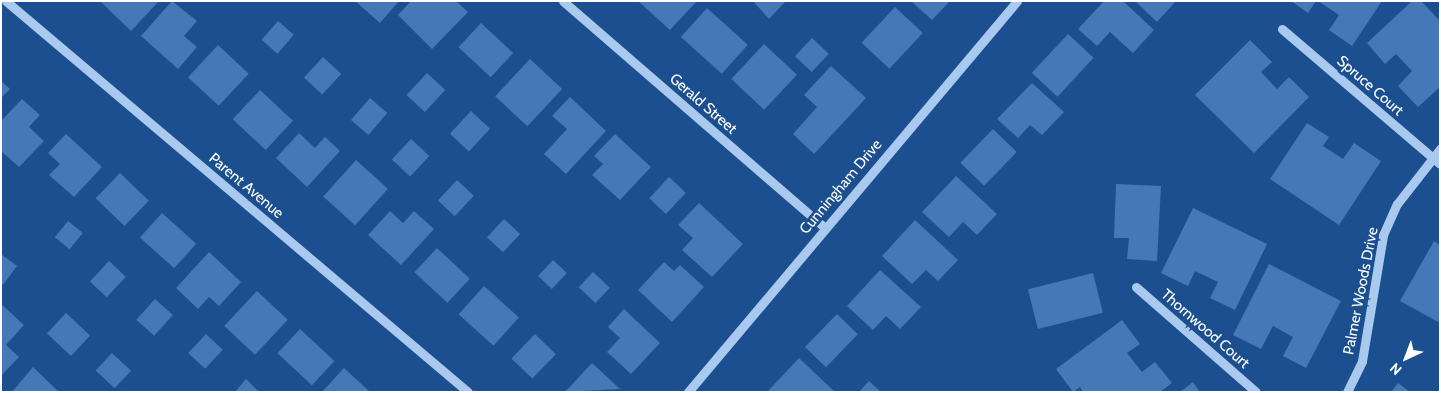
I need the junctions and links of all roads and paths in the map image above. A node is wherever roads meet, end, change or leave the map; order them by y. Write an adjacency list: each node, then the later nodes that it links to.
1 (6, 1): 10 (street, Parent Avenue)
2 (563, 1): 8 (street, Gerald Street)
3 (1018, 1): 8 (street, Cunningham Drive)
4 (1282, 29): 6 (street, Spruce Court)
5 (1440, 148): 6 (street, Palmer Woods Drive)
6 (1432, 157): 7 (street, Spruce Court); 13 (street, Palmer Woods Drive)
7 (1440, 164)
8 (825, 228): 11 (street, Cunningham Drive)
9 (1136, 287): 12 (street, Thornwood Court)
10 (468, 392)
11 (688, 392)
12 (1256, 392)
13 (1347, 392)

